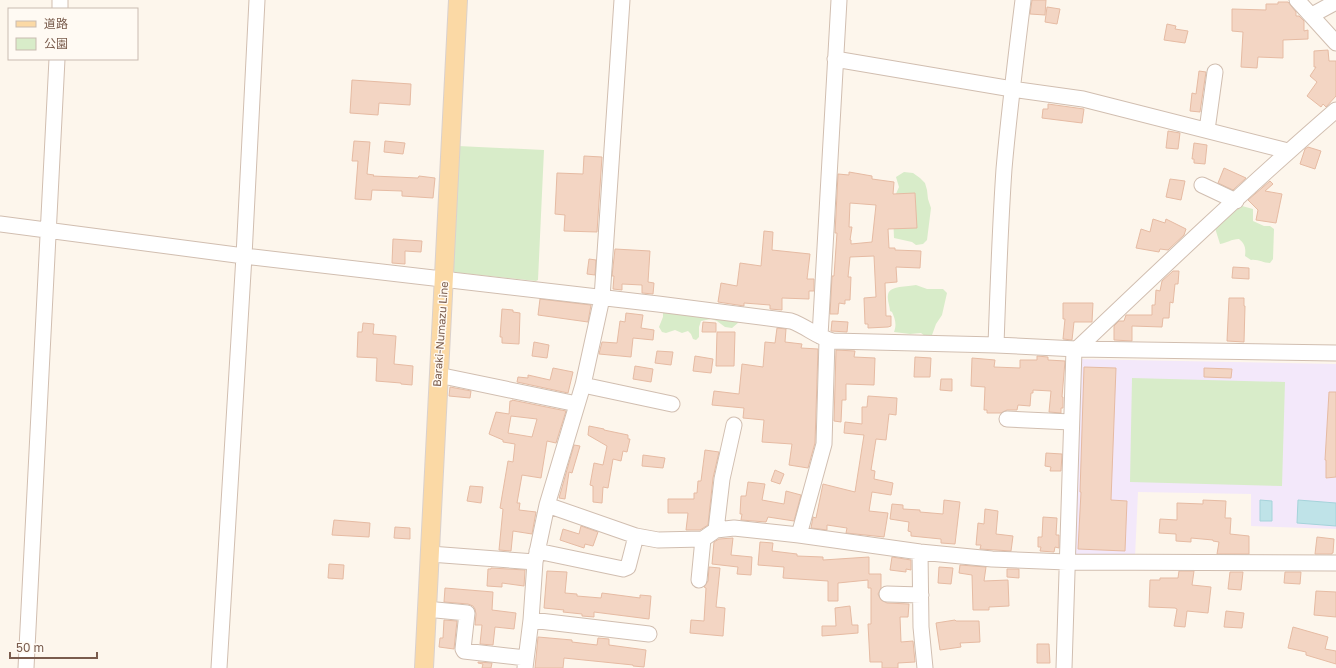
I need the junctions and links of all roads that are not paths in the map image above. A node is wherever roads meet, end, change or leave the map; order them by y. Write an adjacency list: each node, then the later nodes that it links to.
1 (257, 0): 21 (street)
2 (458, 0): 22 (main road, Baraki-Numazu Line)
3 (622, 0): 23 (street)
4 (839, 0): 10 (street)
5 (1023, 0): 13 (street)
6 (1297, 0): 8 (street)
7 (1336, 2): 8 (street)
8 (1312, 15): 9 (street)
9 (1336, 42)
10 (835, 59): 13 (street); 24 (street)
11 (57, 60): 20 (street)
12 (1215, 72): 15 (street)
13 (1012, 89): 15 (street); 25 (street)
14 (1336, 110): 16 (street)
15 (1207, 130): 16 (street)
16 (1287, 152): 18 (street)
17 (1202, 185): 18 (street)
18 (1236, 200): 26 (street)
19 (0, 224): 20 (street)
20 (48, 230): 21 (street); 52 (street)
21 (244, 256): 22 (street); 53 (street)
22 (444, 280): 23 (street); 28 (main road, Baraki-Numazu Line)
23 (602, 298): 24 (street); 29 (street)
24 (824, 338): 25 (street); 37 (street)
25 (996, 345): 26 (street)
26 (1075, 349): 27 (street); 33 (street)
27 (1336, 353)
28 (438, 375): 30 (street); 41 (main road, Baraki-Numazu Line)
29 (583, 385): 30 (street); 31 (street)
30 (577, 404): 35 (street)
31 (672, 404)
32 (1008, 419): 33 (street)
33 (1071, 422): 43 (street)
34 (734, 425): 36 (street)
35 (547, 505): 38 (street); 42 (street)
36 (716, 530): 37 (street); 39 (street)
37 (799, 535): 40 (street)
38 (636, 536): 39 (street); 42 (street)
39 (703, 539): 45 (street)
40 (920, 552): 43 (street); 47 (street)
41 (430, 554): 42 (street); 48 (main road, Baraki-Numazu Line)
42 (536, 557): 49 (street)
43 (1067, 562): 44 (street); 56 (street)
44 (1336, 563)
45 (699, 580)
46 (886, 594): 47 (street)
47 (921, 595): 55 (street)
48 (426, 609): 51 (street); 54 (main road, Baraki-Numazu Line)
49 (531, 620): 50 (street); 51 (street)
50 (649, 634)
51 (526, 663)
52 (26, 668)
53 (220, 668)
54 (424, 668)
55 (925, 668)
56 (1064, 668)

